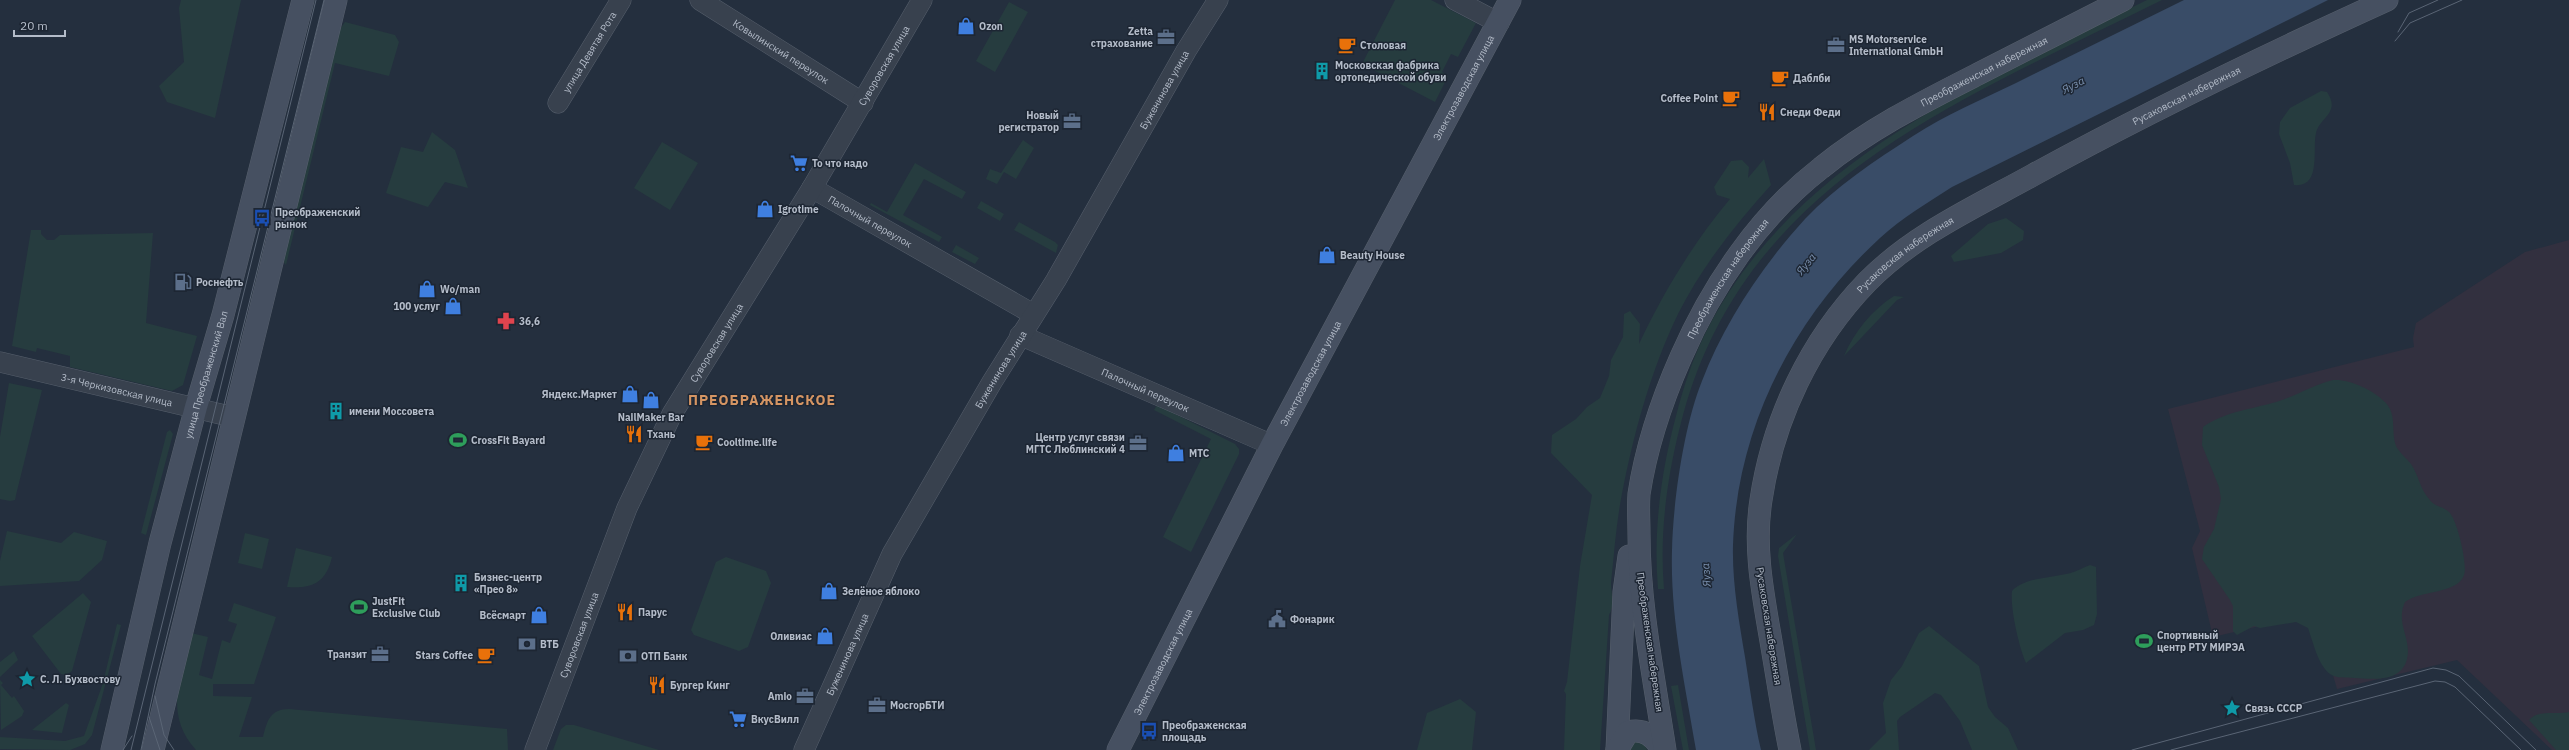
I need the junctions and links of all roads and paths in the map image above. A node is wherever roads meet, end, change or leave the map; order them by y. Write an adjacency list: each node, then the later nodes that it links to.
1 (303, 0): 18 (main road, улица Преображенский Вал)
2 (336, 0): 19 (main road)
3 (620, 0): 12 (street, улица Девятая Рота)
4 (700, 0): 13 (street, Ковылинский переулок)
5 (922, 0): 13 (street, Суворовская улица)
6 (1218, 0): 15 (street, Буженинова улица)
7 (1455, 0): 11 (street)
8 (1510, 0): 11 (main road, Электрозаводская улица)
9 (2123, 0): 21 (main road, Преображенская набережная)
10 (2386, 0): 29 (main road, Русаковская набережная)
11 (1499, 23): 20 (main road, Электрозаводская улица)
12 (558, 103)
13 (863, 103): 14 (street, Суворовская улица)
14 (812, 188): 15 (street, Палочный переулок); 24 (street, Суворовская улица)
15 (1033, 314): 16 (street, Буженинова улица)
16 (1020, 335): 20 (street, Палочный переулок); 25 (street, Буженинова улица)
17 (0, 362): 18 (street, 3-я Черкизовская улица)
18 (196, 407): 19 (street, 3-я Черкизовская улица); 22 (main road, улица Преображенский Вал)
19 (233, 417): 23 (main road)
20 (1272, 445): 26 (main road, Электрозаводская улица)
21 (1639, 496): 27 (main road); 28 (main road, Преображенская набережная)
22 (112, 750)
23 (153, 750)
24 (535, 750)
25 (804, 750)
26 (1118, 750)
27 (1617, 750): 28 (main road)
28 (1664, 750)
29 (1790, 750)

